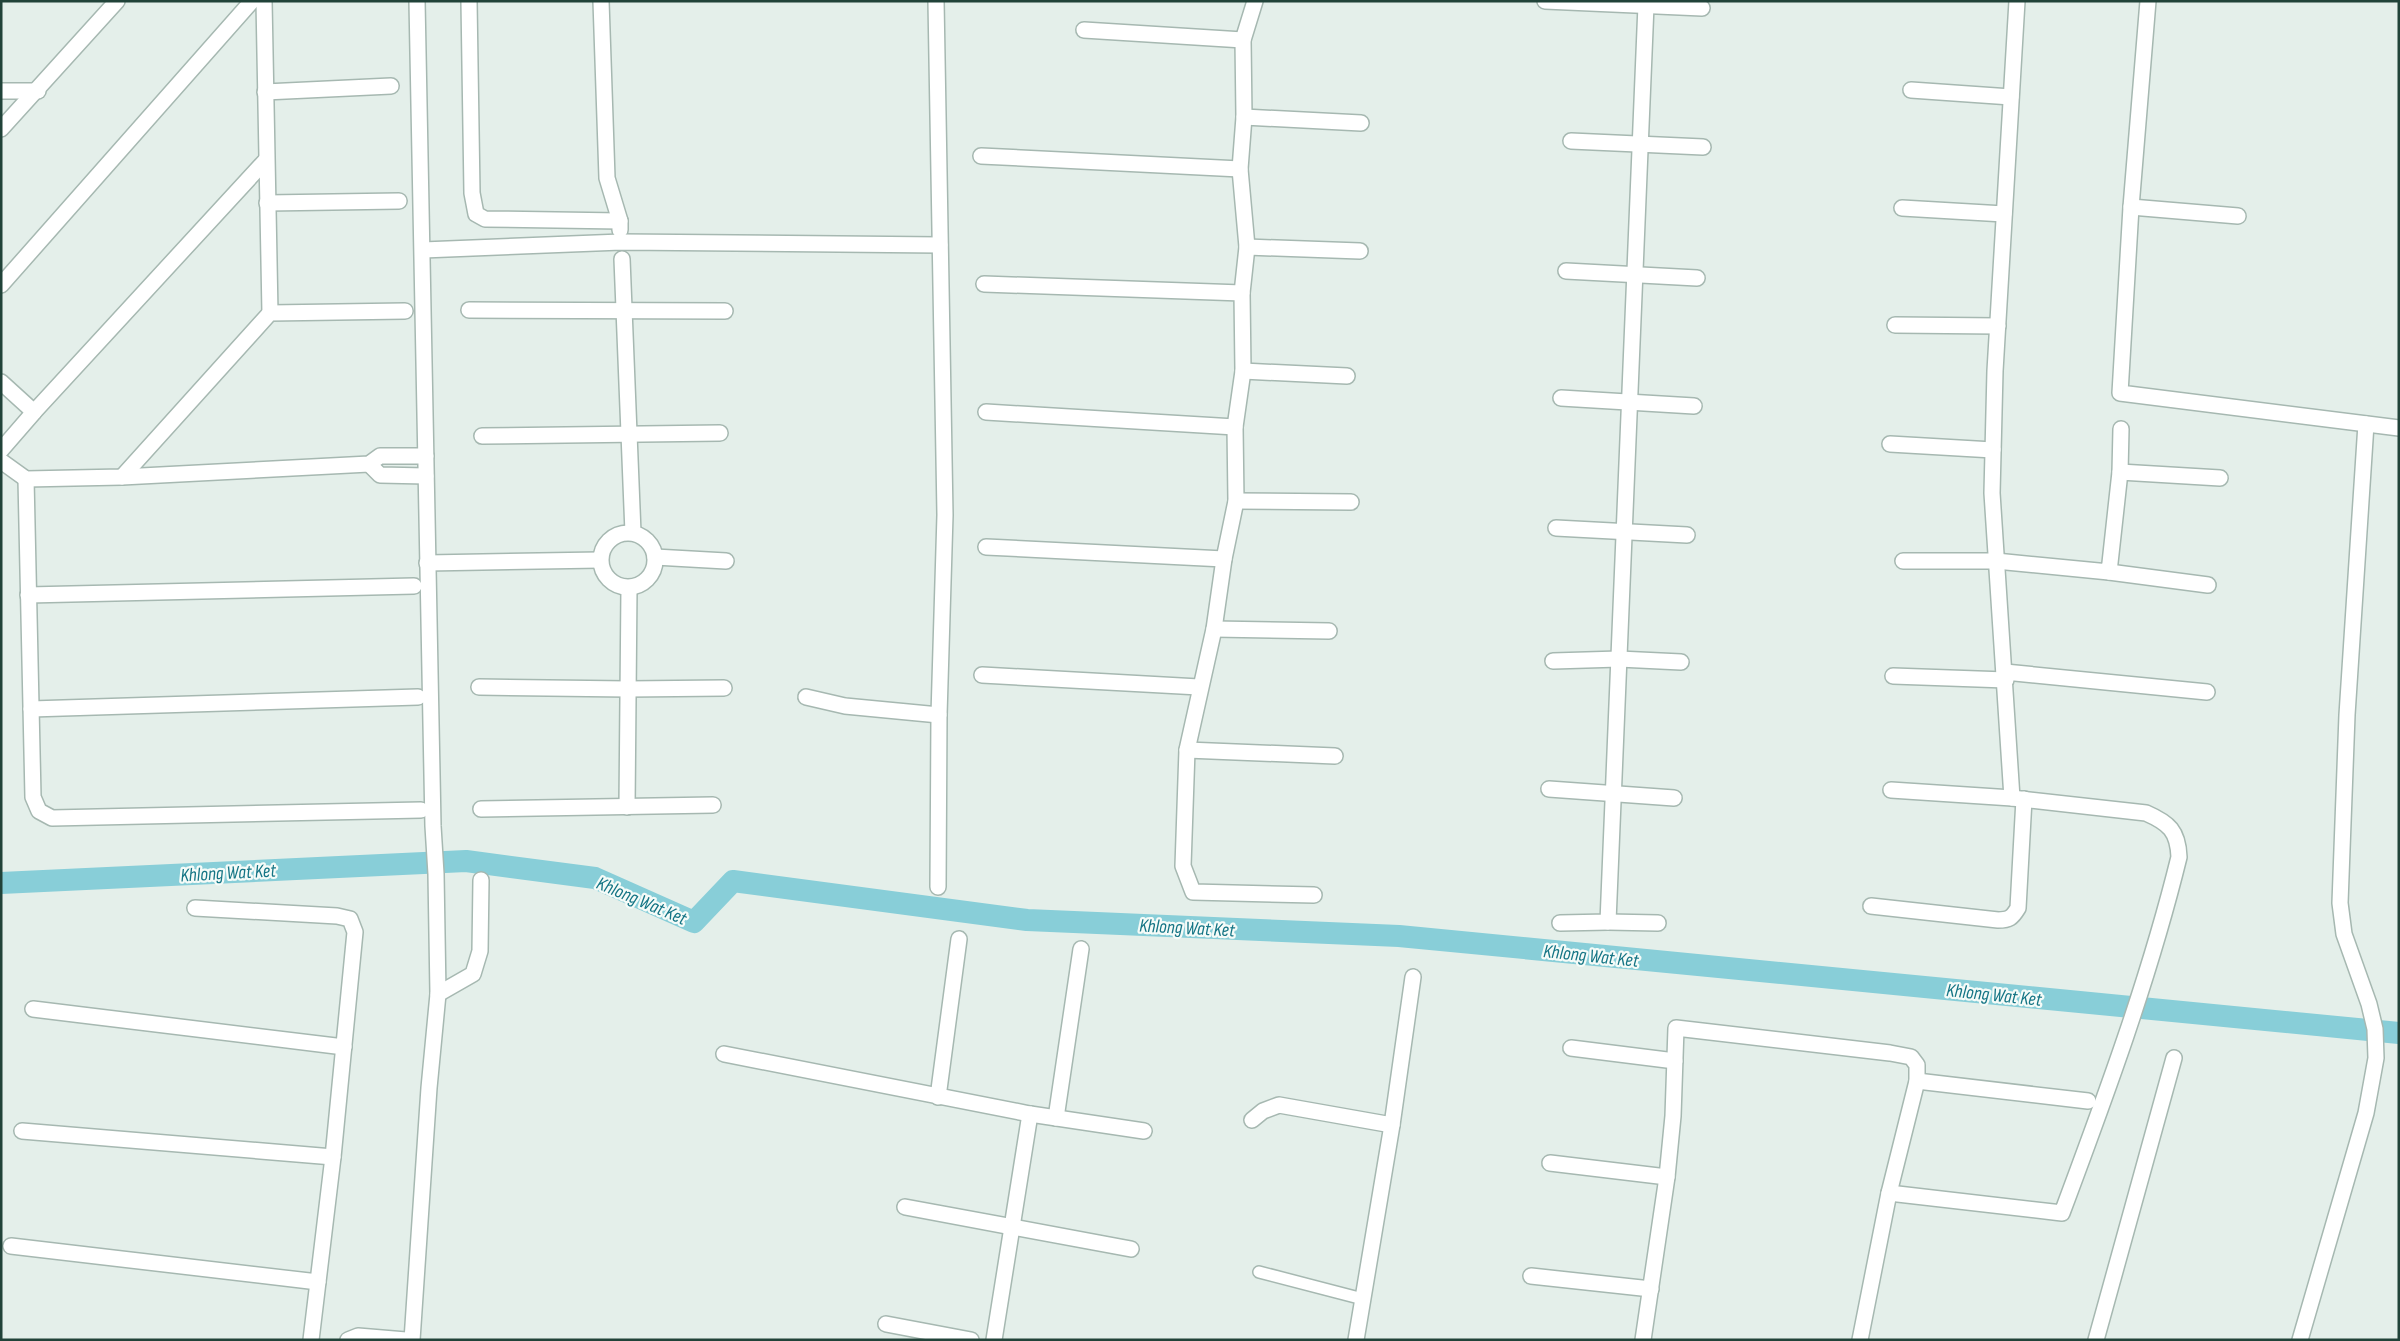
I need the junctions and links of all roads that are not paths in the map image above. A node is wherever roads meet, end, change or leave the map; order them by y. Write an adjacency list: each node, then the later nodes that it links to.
1 (117, 1): 19 (street)
2 (252, 1): 47 (street)
3 (264, 1): 20 (street)
4 (417, 1): 41 (street)
5 (469, 1): 37 (street)
6 (601, 1): 37 (street)
7 (936, 1): 39 (street)
8 (1255, 1): 15 (street)
9 (1545, 1): 12 (street)
10 (2017, 1): 21 (street)
11 (2148, 1): 34 (street)
12 (1646, 6): 13 (street); 26 (street)
13 (1702, 8)
14 (1084, 30): 15 (street)
15 (1243, 40): 22 (street)
16 (392, 86): 20 (street)
17 (1911, 90): 21 (street)
18 (1, 91): 19 (street)
19 (38, 91): 24 (street)
20 (265, 92): 29 (street)
21 (2011, 97): 35 (street)
22 (1244, 117): 23 (street); 30 (street)
23 (1361, 123)
24 (1, 130)
25 (1571, 141): 26 (street)
26 (1641, 145): 27 (street); 45 (street)
27 (1703, 147)
28 (981, 156): 30 (street)
29 (266, 160): 32 (street); 63 (street)
30 (1240, 169): 40 (street)
31 (399, 201): 32 (street)
32 (267, 203): 54 (street)
33 (1902, 208): 35 (street)
34 (2131, 208): 36 (street); 65 (street)
35 (2004, 214): 56 (street)
36 (2238, 216)
37 (620, 221): 38 (street)
38 (621, 242): 39 (street); 41 (street)
39 (940, 244): 118 (street)
40 (1247, 247): 42 (street); 49 (street)
41 (422, 250): 75 (street)
42 (1360, 251)
43 (622, 258): 51 (street)
44 (1566, 271): 45 (street)
45 (1636, 273): 46 (street); 61 (street)
46 (1697, 278)
47 (1, 284)
48 (984, 284): 49 (street)
49 (1242, 293): 57 (street)
50 (469, 310): 51 (street)
51 (624, 310): 53 (street); 71 (street)
52 (405, 311): 54 (street)
53 (725, 311)
54 (270, 314): 80 (street)
55 (1896, 325): 56 (street)
56 (1998, 326): 74 (street)
57 (1243, 371): 58 (street); 66 (street)
58 (1346, 376)
59 (1, 382): 63 (street)
60 (1561, 398): 61 (street)
61 (1631, 402): 62 (street); 86 (street)
62 (1694, 406)
63 (34, 412): 73 (street)
64 (986, 412): 66 (street)
65 (2366, 424): 67 (street); 181 (street)
66 (1234, 427): 83 (street)
67 (2399, 428)
68 (2121, 429): 78 (street)
69 (720, 433): 71 (street)
70 (482, 436): 71 (street)
71 (630, 436): 87 (street)
72 (1890, 444): 74 (street)
73 (1, 450)
74 (1993, 450): 95 (street)
75 (426, 456): 77 (street); 79 (street)
76 (1, 461): 82 (street)
77 (369, 464): 79 (street); 80 (street)
78 (2120, 472): 81 (street); 97 (street)
79 (426, 476): 96 (street)
80 (122, 477): 82 (street)
81 (2220, 478)
82 (26, 479): 101 (street)
83 (1236, 501): 84 (street); 92 (street)
84 (1351, 502)
85 (1556, 528): 86 (street)
86 (1624, 531): 88 (street); 104 (street)
87 (633, 533): 90 (street); 91 (street)
88 (1687, 535)
89 (986, 547): 92 (street)
90 (655, 557): 93 (street); 100 (street)
91 (600, 560): 96 (street); 100 (street)
92 (1224, 560): 102 (street)
93 (726, 561)
94 (1903, 561): 95 (street)
95 (1996, 561): 97 (street); 109 (street)
96 (427, 563): 141 (street)
97 (2109, 572): 98 (street)
98 (2208, 585)
99 (414, 586): 101 (street)
100 (630, 588): 113 (street)
101 (28, 595): 117 (street)
102 (1214, 629): 103 (street); 111 (street)
103 (1329, 631)
104 (1618, 659): 105 (street); 106 (street); 123 (street)
105 (1553, 662)
106 (1681, 662)
107 (982, 675): 111 (street)
108 (1893, 676): 109 (street)
109 (2005, 676): 114 (street); 125 (street)
110 (480, 686): 113 (street)
111 (1200, 687): 119 (street)
112 (724, 688): 113 (street)
113 (628, 689): 127 (street)
114 (2207, 692)
115 (418, 697): 117 (street)
116 (806, 697): 118 (street)
117 (31, 709): 129 (street)
118 (939, 716): 131 (street)
119 (1187, 750): 120 (street); 132 (street)
120 (1334, 756)
121 (1549, 789): 123 (street)
122 (1891, 790): 125 (street)
123 (1613, 793): 124 (street); 135 (street)
124 (1674, 798)
125 (2018, 799): 133 (street); 160 (street)
126 (713, 805): 127 (street)
127 (628, 807): 128 (street)
128 (481, 809)
129 (421, 810)
130 (481, 880): 141 (street)
131 (938, 887)
132 (1314, 896)
133 (1871, 906)
134 (195, 908): 143 (street)
135 (1608, 922): 136 (street); 137 (street)
136 (1560, 923)
137 (1658, 923)
138 (959, 939): 149 (street)
139 (1081, 949): 152 (street)
140 (1413, 977): 154 (street)
141 (438, 994): 174 (street)
142 (33, 1009): 143 (street)
143 (344, 1047): 157 (street)
144 (1571, 1048): 147 (street)
145 (724, 1054): 149 (street)
146 (2174, 1058): 180 (street)
147 (1675, 1061): 148 (street); 159 (street)
148 (1917, 1081): 150 (street); 160 (street)
149 (938, 1097): 151 (street)
150 (2088, 1101)
151 (1030, 1114): 152 (street); 162 (street)
152 (1056, 1118): 156 (street)
153 (1252, 1120): 154 (street)
154 (1392, 1125): 169 (street)
155 (22, 1130): 157 (street)
156 (1144, 1131)
157 (333, 1157): 167 (street)
158 (1550, 1163): 159 (street)
159 (1667, 1177): 168 (street)
160 (1889, 1193): 179 (street)
161 (905, 1207): 162 (street)
162 (1013, 1229): 164 (street); 176 (street)
163 (11, 1246): 167 (street)
164 (1131, 1249)
165 (1259, 1272): 169 (lane)
166 (1531, 1276): 168 (street)
167 (318, 1282): 171 (street)
168 (1651, 1289): 178 (street)
169 (1363, 1299): 177 (street)
170 (886, 1324): 175 (street)
171 (312, 1340)
172 (348, 1340): 173 (street)
173 (406, 1340)
174 (412, 1340)
175 (971, 1340)
176 (994, 1340)
177 (1356, 1340)
178 (1643, 1340)
179 (1860, 1340)
180 (2096, 1340)
181 (2300, 1340)

